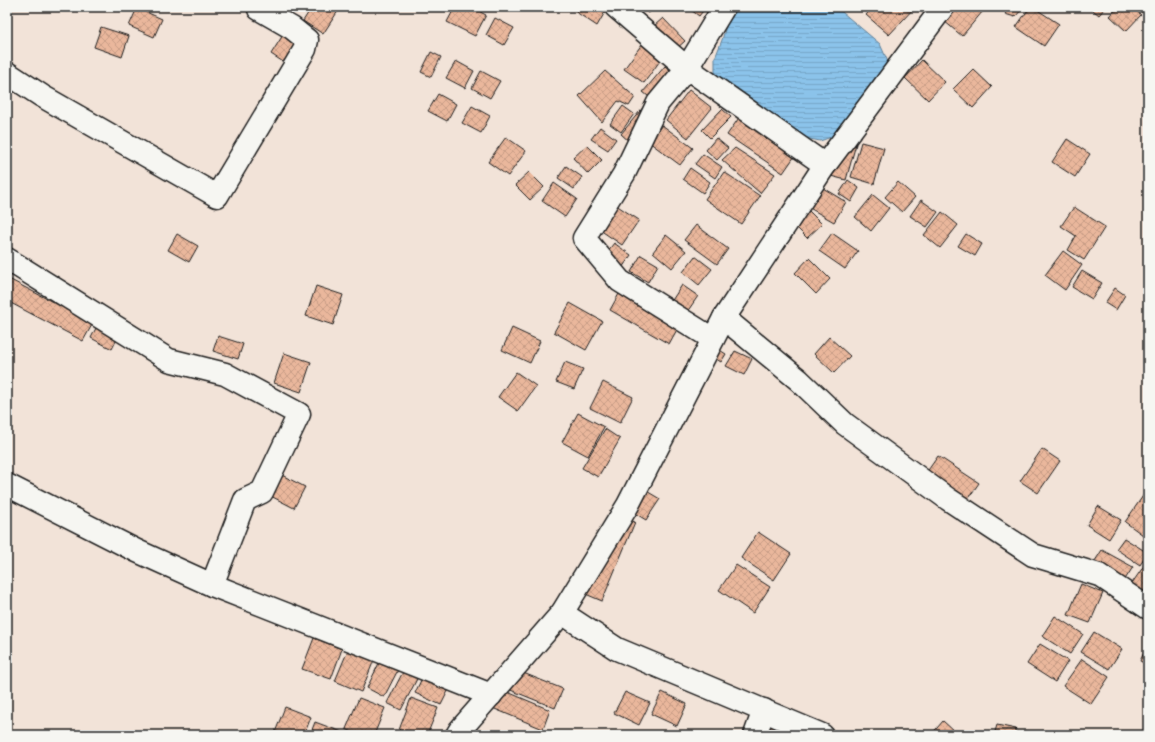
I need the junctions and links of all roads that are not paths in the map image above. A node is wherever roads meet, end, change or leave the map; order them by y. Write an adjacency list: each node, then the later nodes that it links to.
1 (259, 7): 6 (street)
2 (616, 7): 5 (street)
3 (724, 7): 5 (street)
4 (943, 7): 7 (street)
5 (687, 68): 7 (street); 10 (street)
6 (7, 73)
7 (825, 165): 9 (street)
8 (7, 259): 12 (street)
9 (724, 318): 10 (street); 13 (street)
10 (713, 340): 14 (street)
11 (7, 485): 12 (street)
12 (212, 585): 15 (street)
13 (1148, 608)
14 (562, 613): 15 (street); 16 (street)
15 (491, 695): 17 (street)
16 (764, 710): 18 (street); 19 (street)
17 (457, 735)
18 (755, 735)
19 (822, 735)

